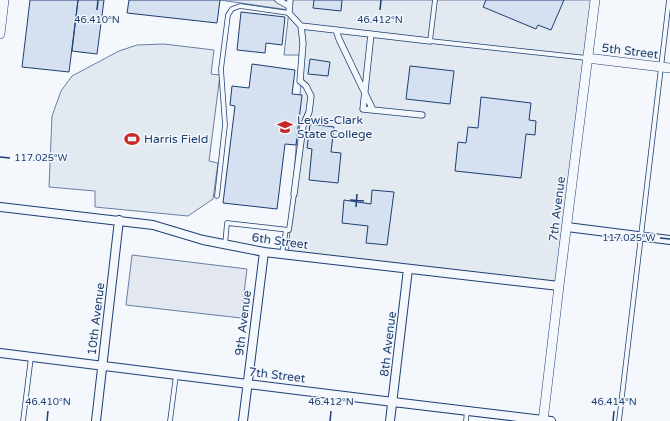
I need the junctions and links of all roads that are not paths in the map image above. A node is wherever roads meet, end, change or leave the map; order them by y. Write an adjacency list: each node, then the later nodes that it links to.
1 (4, 0): 9 (street)
2 (278, 0): 6 (street)
3 (435, 0): 11 (lane)
4 (595, 0): 12 (street, 7th Avenue)
5 (669, 0): 13 (lane)
6 (289, 6): 7 (street); 17 (lane)
7 (301, 26): 8 (street); 16 (street)
8 (336, 30): 10 (street); 14 (street)
9 (0, 34)
10 (371, 34): 11 (street); 14 (street)
11 (430, 41): 12 (lane)
12 (587, 58): 13 (street, 5th Street); 20 (street, 7th Avenue)
13 (666, 68): 22 (lane)
14 (365, 93): 15 (street)
15 (422, 115)
16 (294, 194): 21 (lane)
17 (217, 196)
18 (0, 207): 19 (street, 6th Street)
19 (119, 220): 24 (street, 6th Street); 31 (street, 10th Avenue)
20 (567, 227): 22 (street); 28 (street, 7th Avenue)
21 (286, 230): 24 (lane); 26 (lane)
22 (641, 236): 23 (street); 43 (lane)
23 (670, 240)
24 (225, 245): 25 (street, 6th Street)
25 (264, 252): 26 (street, 6th Street); 33 (street, 9th Avenue)
26 (282, 254): 27 (street, 6th Street)
27 (408, 269): 28 (street, 6th Street); 34 (street, 8th Avenue)
28 (559, 286): 42 (street, 7th Avenue)
29 (0, 353): 30 (street, 7th Street)
30 (31, 357): 31 (street, 7th Street); 36 (lane)
31 (103, 366): 32 (street, 7th Street); 37 (street, 10th Avenue)
32 (176, 375): 33 (street, 7th Street); 38 (lane)
33 (247, 383): 34 (street, 7th Street); 39 (street, 9th Avenue)
34 (393, 402): 35 (street, 7th Street); 40 (street, 8th Avenue)
35 (467, 411): 41 (lane); 42 (street, 7th Street)
36 (23, 421)
37 (96, 421)
38 (170, 421)
39 (243, 421)
40 (390, 421)
41 (466, 421)
42 (546, 421)
43 (618, 421)

